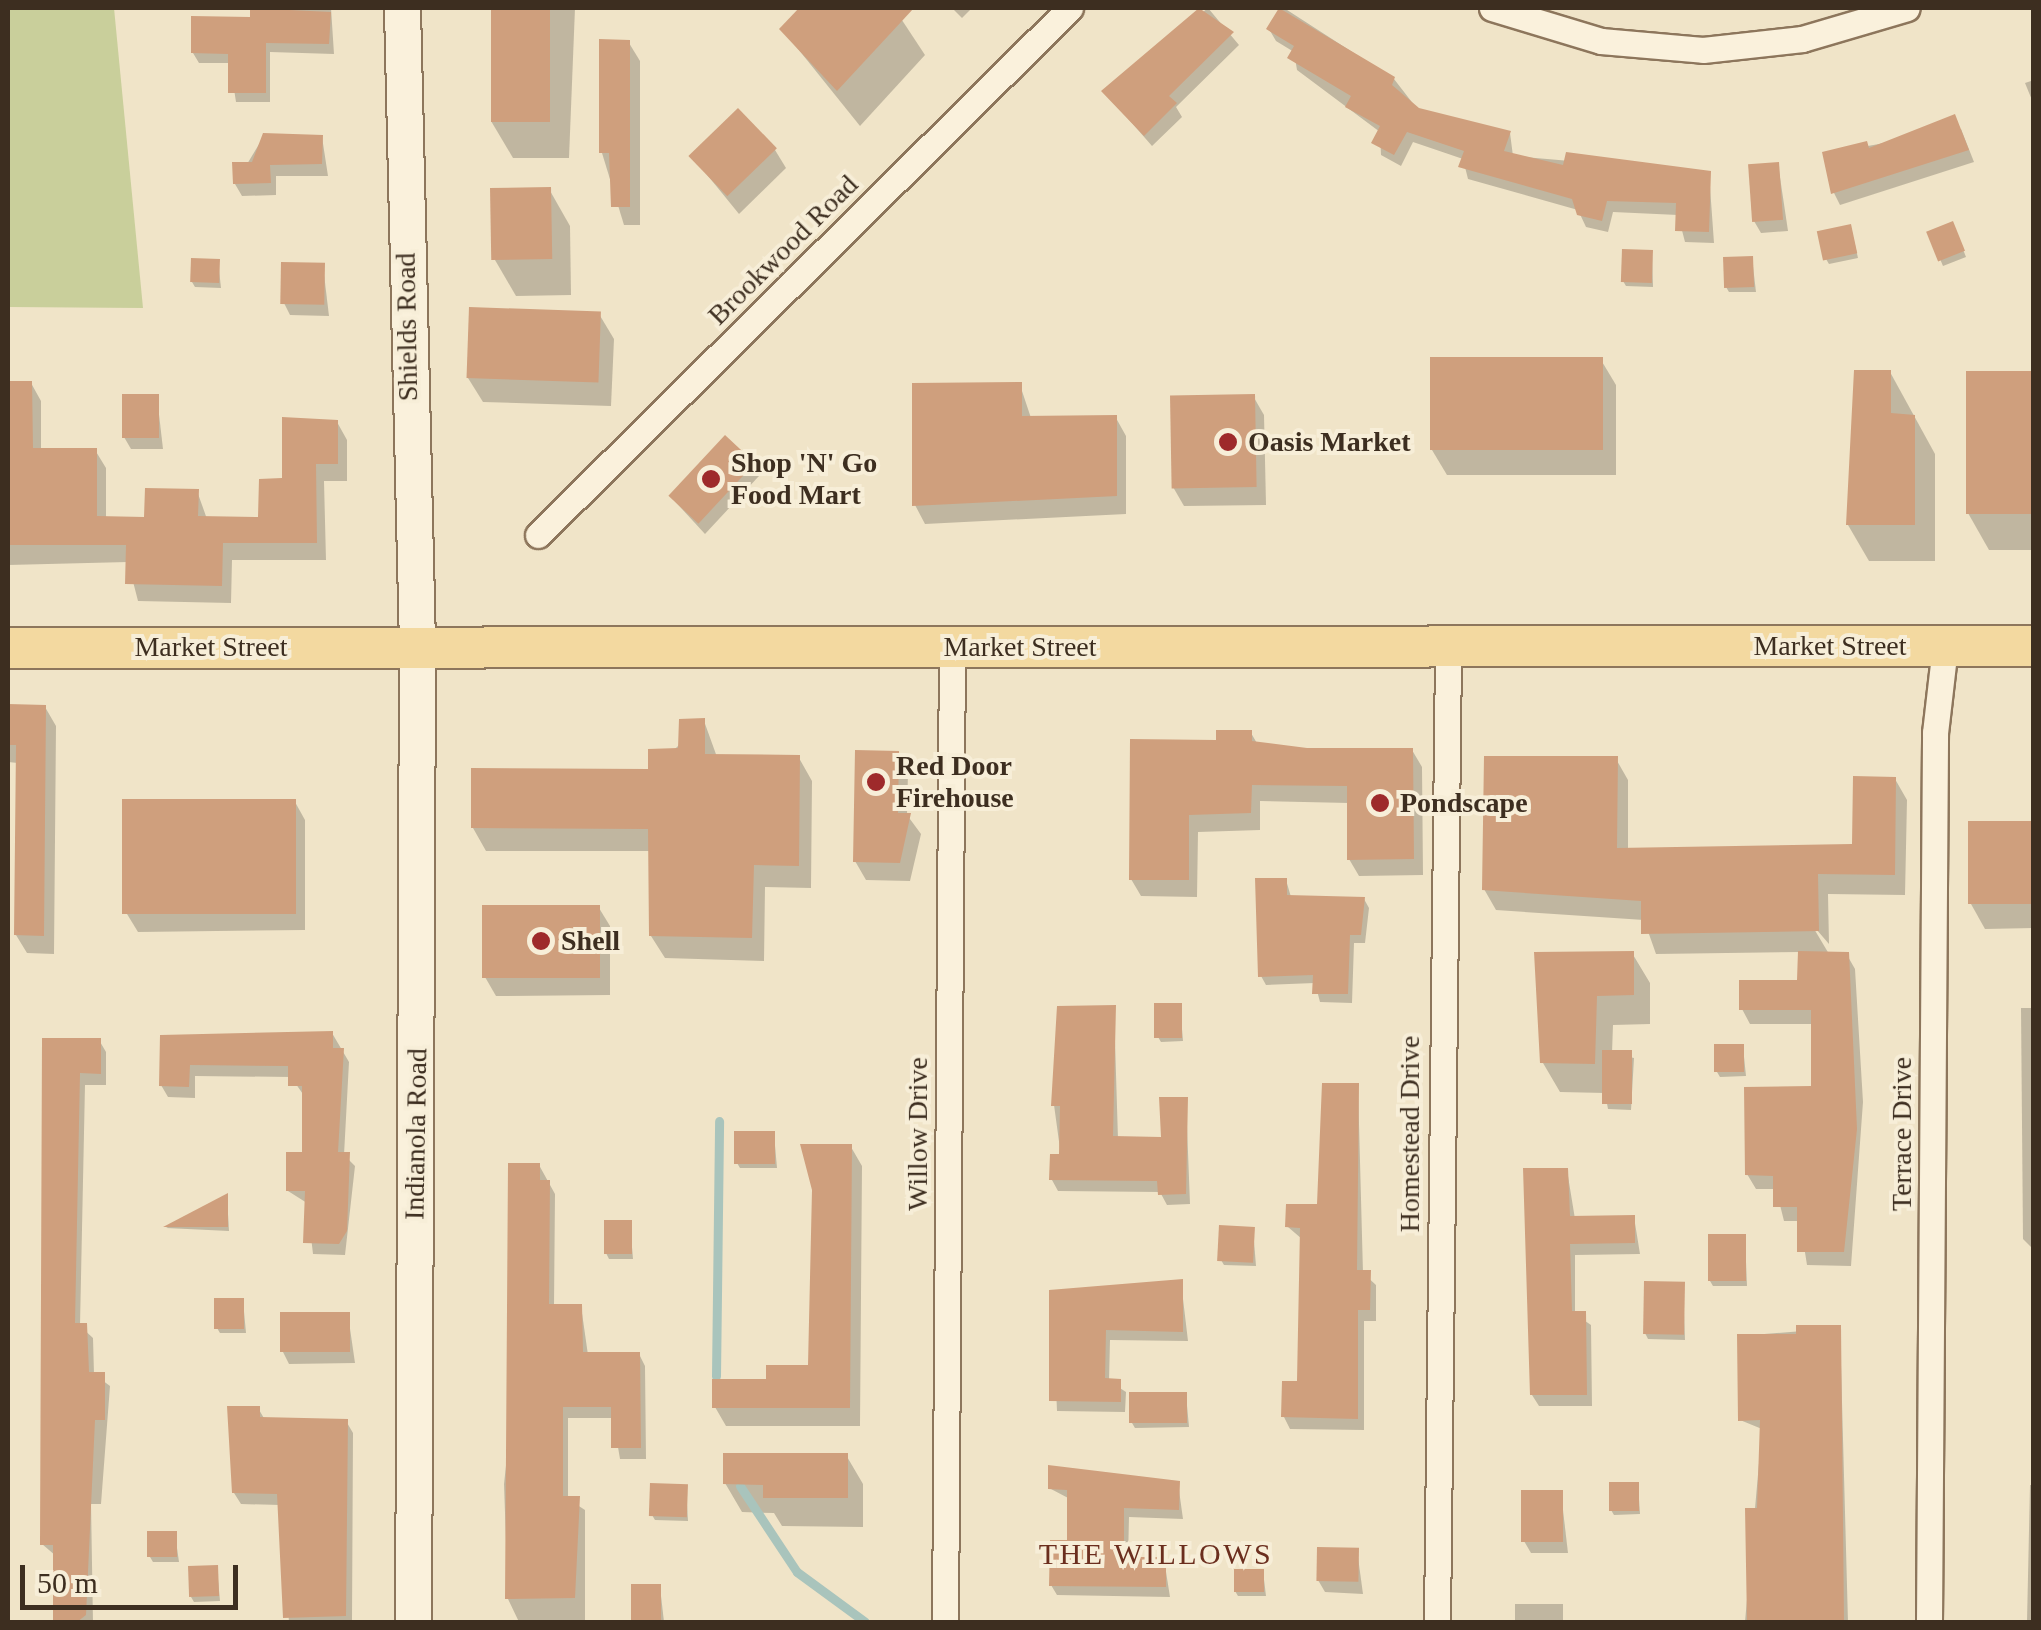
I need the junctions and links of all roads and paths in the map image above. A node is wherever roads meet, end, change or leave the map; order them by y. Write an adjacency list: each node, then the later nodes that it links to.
1 (402, 8): 6 (street, Shields Road)
2 (1070, 8): 5 (street, Brookwood Road)
3 (1492, 8): 4 (street)
4 (1908, 8)
5 (538, 535)
6 (417, 646): 7 (main road, Market Street); 11 (main road, Market Street); 12 (street, Indianola Road)
7 (952, 646): 8 (main road, Market Street); 13 (street, Willow Drive)
8 (1448, 646): 9 (main road, Market Street); 14 (street, Homestead Drive)
9 (1945, 646): 10 (main road, Market Street); 15 (street, Terrace Drive)
10 (2034, 646)
11 (8, 648)
12 (413, 1622)
13 (945, 1622)
14 (1437, 1622)
15 (1929, 1622)

